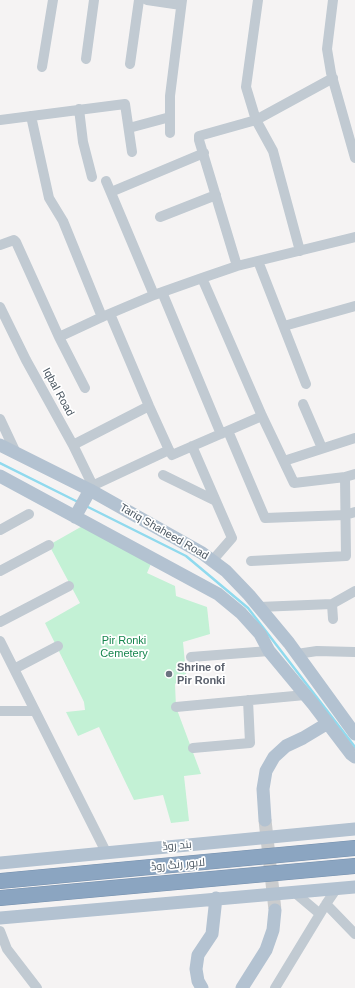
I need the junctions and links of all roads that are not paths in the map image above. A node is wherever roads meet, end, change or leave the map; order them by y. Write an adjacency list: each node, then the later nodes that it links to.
1 (53, 0): 10 (street)
2 (94, 0): 8 (street)
3 (139, 0): 9 (street)
4 (147, 0): 7 (street)
5 (258, 0): 16 (street)
6 (333, 0): 11 (street)
7 (182, 3): 14 (street)
8 (86, 59)
9 (130, 64)
10 (42, 67)
11 (333, 78): 16 (street); 21 (street)
12 (79, 109): 13 (street); 17 (street); 22 (street)
13 (31, 116): 15 (street); 36 (street)
14 (170, 117): 17 (street); 18 (street)
15 (0, 120)
16 (256, 120): 20 (street); 29 (street)
17 (129, 128): 19 (street)
18 (170, 134)
19 (132, 152)
20 (204, 153): 24 (street); 25 (street)
21 (355, 158)
22 (92, 177)
23 (106, 181): 24 (street)
24 (111, 192): 33 (street)
25 (216, 195): 26 (street); 31 (street)
26 (160, 217)
27 (355, 237): 29 (street)
28 (0, 245): 38 (street)
29 (300, 251): 30 (street)
30 (258, 261): 31 (street); 37 (street)
31 (237, 266): 32 (street)
32 (202, 278): 33 (street); 43 (street)
33 (158, 294): 36 (street); 45 (street)
34 (355, 306): 37 (street)
35 (0, 307): 48 (street, Iqbal Road)
36 (106, 315): 38 (street); 42 (street)
37 (284, 326): 39 (street)
38 (59, 338): 40 (street)
39 (306, 384)
40 (85, 388)
41 (303, 404): 50 (street)
42 (149, 406): 48 (street); 51 (street)
43 (262, 416): 45 (street); 53 (street)
44 (0, 419): 52 (street)
45 (225, 432): 49 (street); 60 (street)
46 (355, 438): 50 (street)
47 (0, 445): 52 (main road, Tariq Shaheed Road)
48 (73, 445): 58 (street, Iqbal Road)
49 (192, 446): 51 (street); 59 (street)
50 (322, 448): 53 (street)
51 (169, 450): 58 (street)
52 (16, 453): 58 (main road, Tariq Shaheed Road)
53 (284, 461): 56 (street)
54 (355, 474): 56 (street)
55 (164, 476): 59 (street)
56 (345, 477): 60 (street)
57 (1, 478): 62 (main road)
58 (90, 490): 62 (main road); 65 (main road, Tariq Shaheed Road)
59 (216, 501): 65 (street)
60 (350, 513): 66 (street)
61 (29, 514): 63 (street)
62 (75, 516): 76 (main road)
63 (0, 530)
64 (49, 545): 67 (street)
65 (212, 561): 71 (main road, Tariq Shaheed Road)
66 (251, 561)
67 (0, 571)
68 (69, 586): 73 (street)
69 (355, 591): 70 (street)
70 (332, 604): 71 (street); 72 (street)
71 (259, 607): 78 (main road, Tariq Shaheed Road)
72 (333, 619)
73 (0, 622)
74 (0, 641): 80 (street)
75 (58, 646): 80 (street)
76 (269, 650): 79 (street); 81 (main road)
77 (355, 652): 78 (street)
78 (297, 654): 87 (main road, Tariq Shaheed Road)
79 (191, 657)
80 (14, 669): 85 (street)
81 (305, 695): 82 (street); 86 (main road)
82 (248, 700): 83 (street); 88 (street)
83 (176, 706)
84 (0, 711): 85 (street)
85 (35, 711): 93 (street)
86 (328, 723): 89 (main road); 90 (main road)
87 (355, 734)
88 (193, 748)
89 (355, 757)
90 (265, 820)
91 (355, 829): 93 (main road, بند روڈ)
92 (355, 848): 96 (highway, لاہور رنگ روڈ)
93 (106, 852): 94 (main road, بند روڈ)
94 (0, 863)
95 (355, 866): 100 (highway, لاہور رنگ روڈ)
96 (0, 881)
97 (355, 886): 98 (main road)
98 (337, 888): 99 (main road); 102 (street)
99 (294, 892): 101 (main road); 104 (street)
100 (0, 898)
101 (216, 898): 105 (main road); 109 (main road)
102 (326, 904): 104 (street); 107 (street)
103 (275, 910): 110 (main road)
104 (320, 914): 111 (street)
105 (0, 918)
106 (0, 931): 108 (street)
107 (355, 934)
108 (37, 988)
109 (202, 988)
110 (242, 988)
111 (276, 988)

